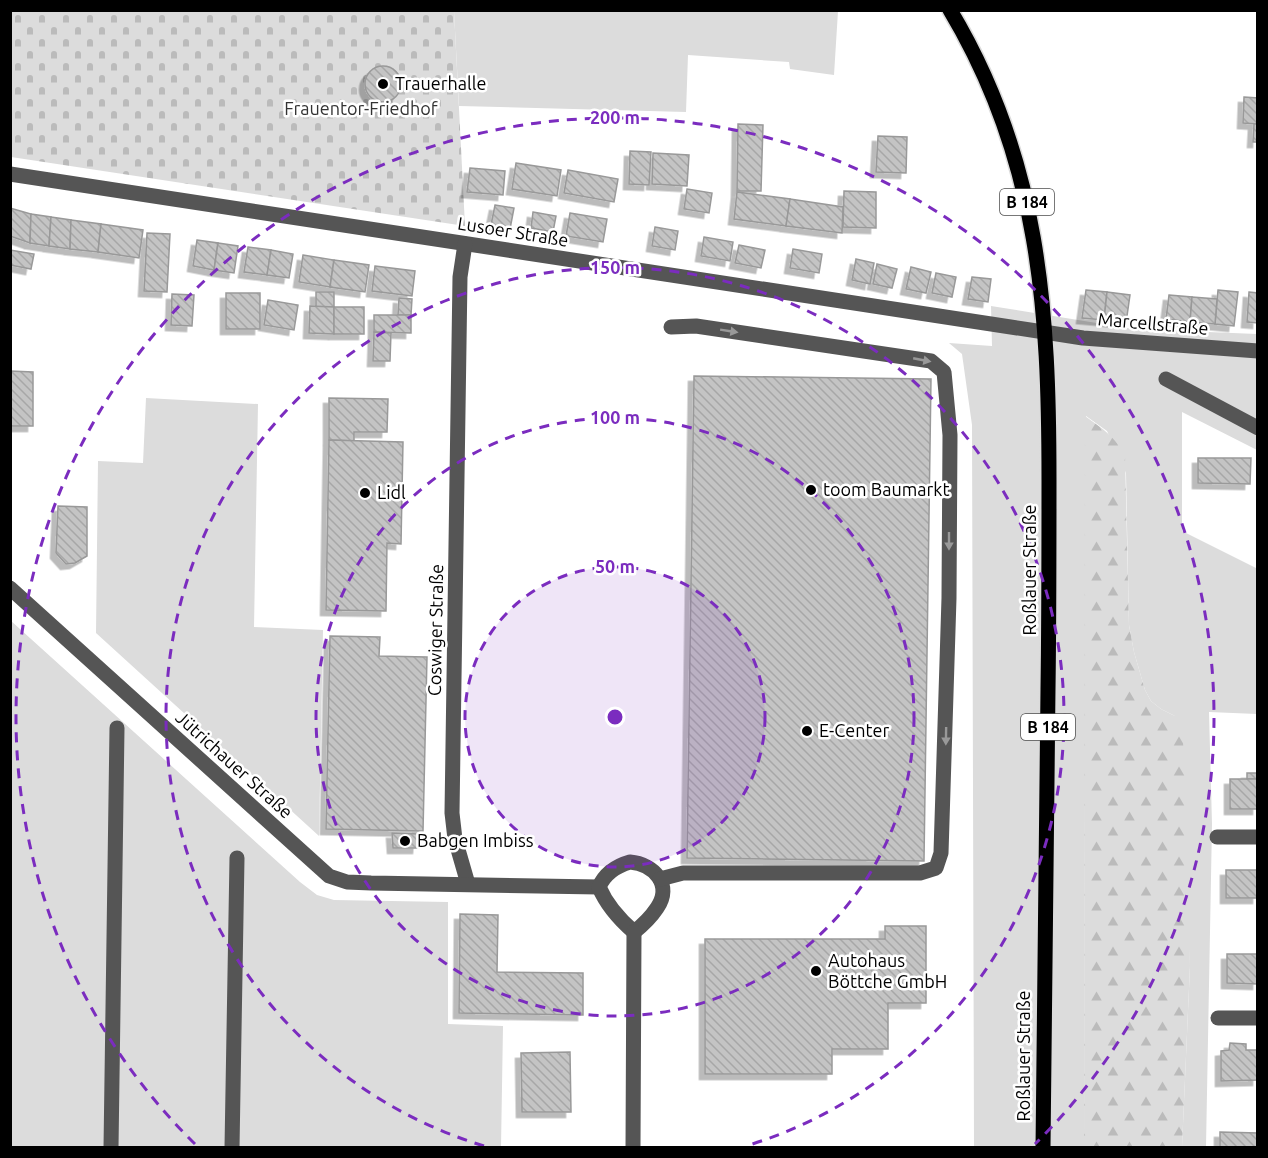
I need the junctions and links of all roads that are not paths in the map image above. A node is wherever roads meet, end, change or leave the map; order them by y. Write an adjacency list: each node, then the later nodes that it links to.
1 (950, 10): 5 (main road, Roßlauer Straße / B 184)
2 (10, 174): 3 (street, Lusoer Straße)
3 (465, 244): 5 (street, Lusoer Straße); 15 (street, Coswiger Straße)
4 (671, 327): 14 (street, one-way to 14)
5 (1045, 332): 6 (street, Marcellstraße); 23 (main road, Roßlauer Straße / B 184)
6 (1257, 351)
7 (1166, 380): 8 (street)
8 (1257, 428)
9 (10, 588): 15 (street, Jütrichauer Straße)
10 (117, 728): 20 (street)
11 (1217, 837): 12 (street)
12 (1257, 837)
13 (237, 858): 21 (street)
14 (660, 879): 16 (street); 17 (street)
15 (468, 884): 16 (street)
16 (599, 887): 17 (street)
17 (634, 932): 22 (street)
18 (1218, 1018): 19 (street)
19 (1257, 1018)
20 (111, 1148)
21 (232, 1148)
22 (633, 1148)
23 (1043, 1148)

